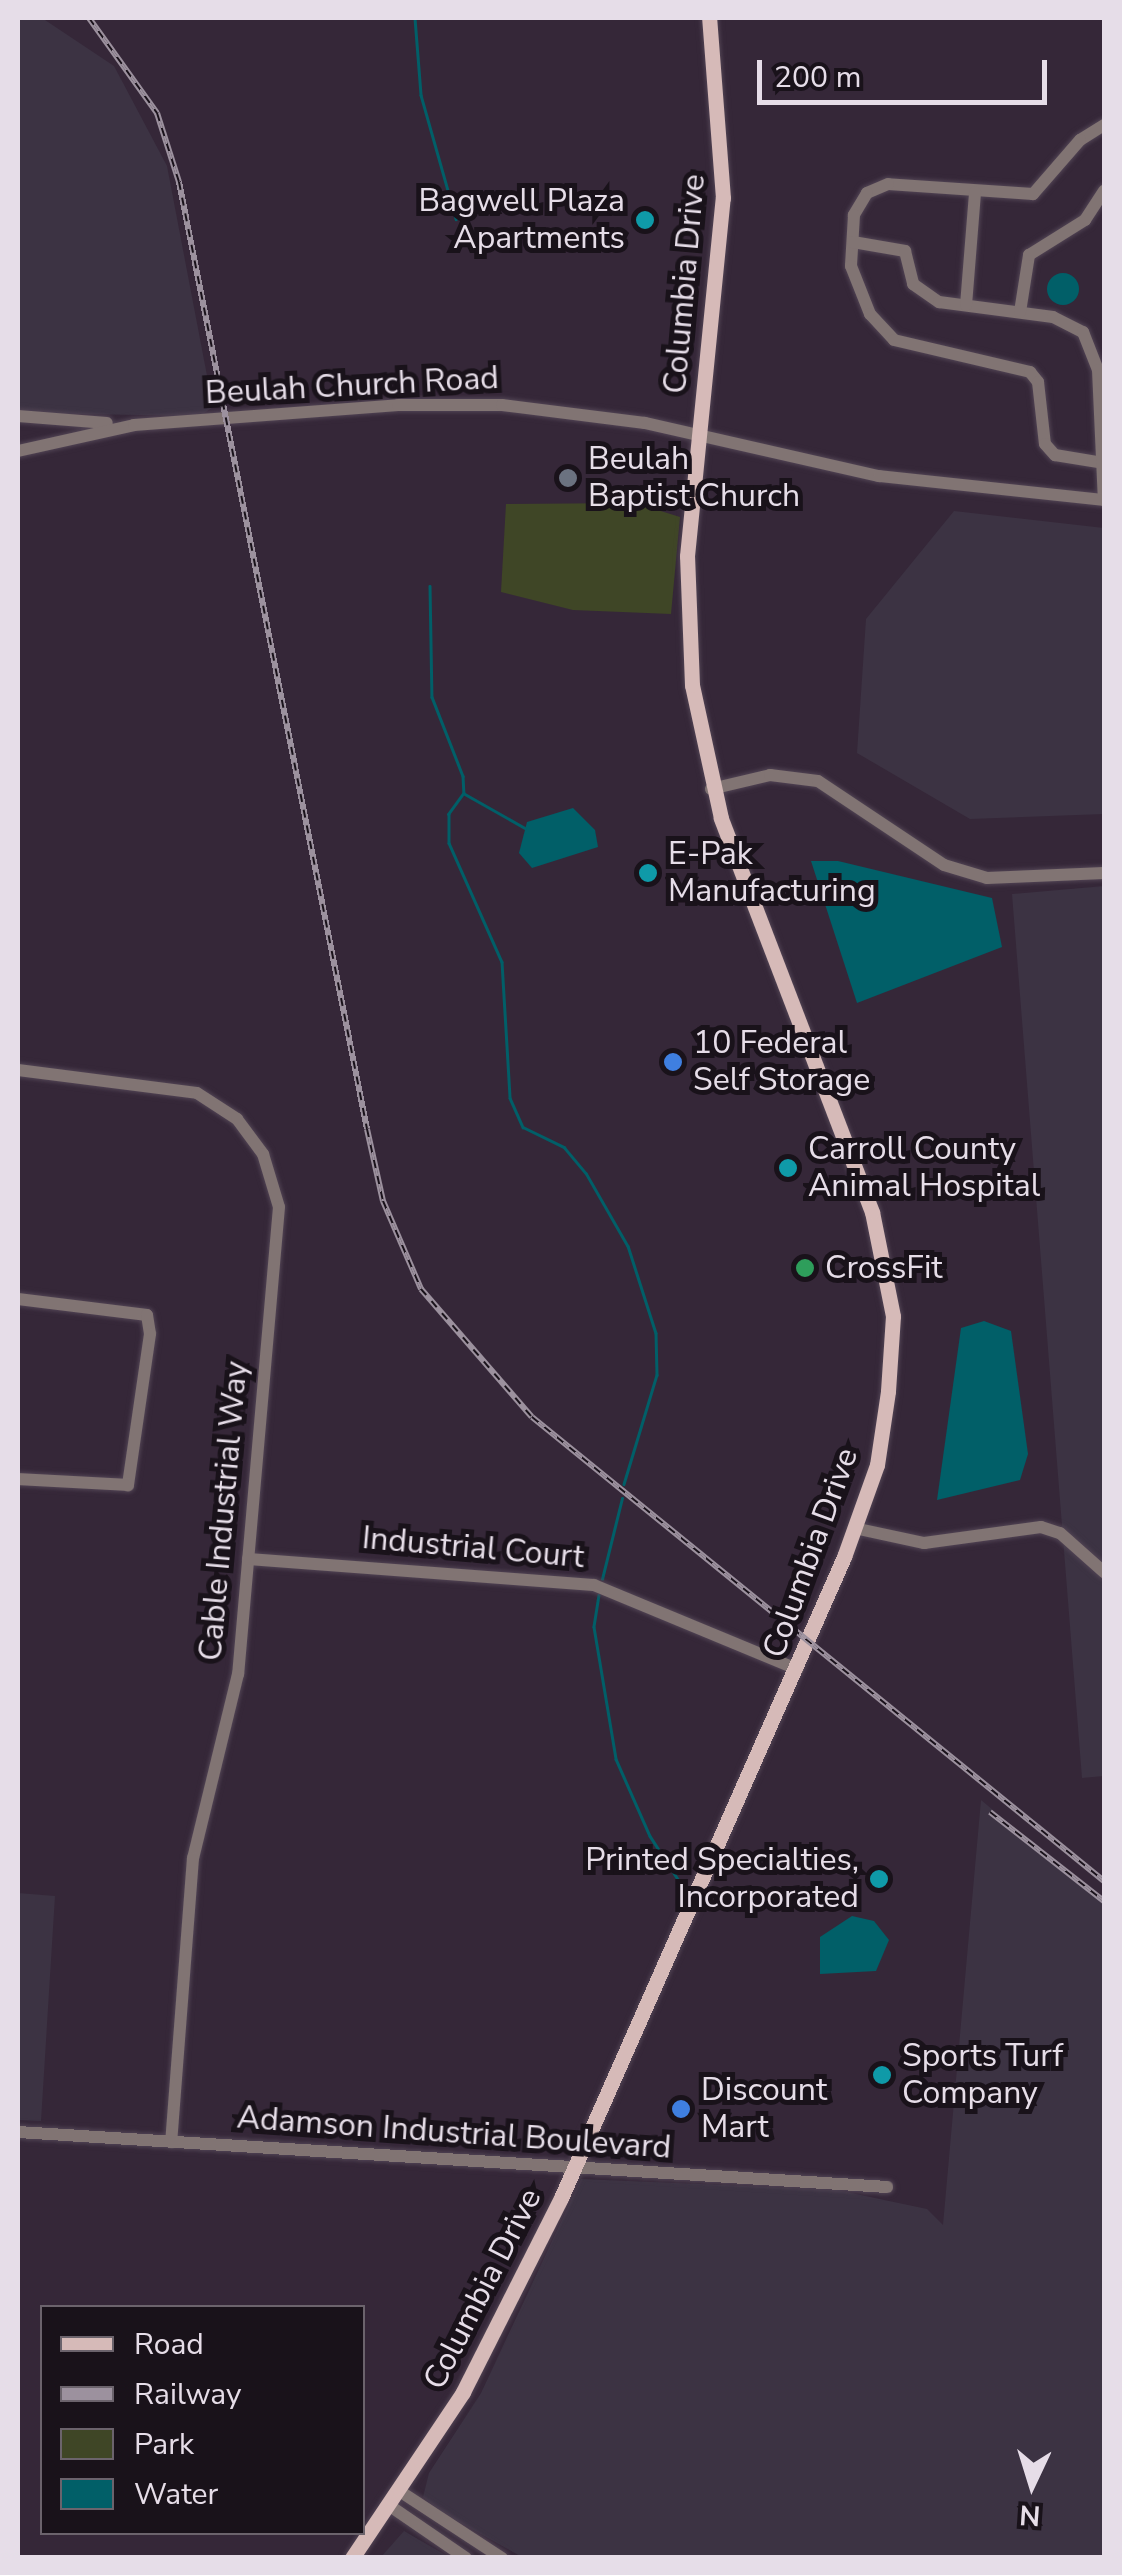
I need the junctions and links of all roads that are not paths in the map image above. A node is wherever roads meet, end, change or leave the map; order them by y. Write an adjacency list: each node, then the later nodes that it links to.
1 (709, 18): 12 (main road, Columbia Drive)
2 (1104, 124): 3 (street)
3 (975, 192): 5 (street); 6 (street)
4 (1103, 198): 7 (street)
5 (852, 242): 6 (street); 14 (street)
6 (966, 305): 7 (street)
7 (1020, 312): 8 (street)
8 (1100, 357): 9 (street)
9 (1103, 411): 14 (street)
10 (18, 416): 11 (street)
11 (134, 425): 12 (street, Beulah Church Road); 13 (street, Beulah Church Road)
12 (700, 435): 15 (street, Beulah Church Road); 16 (main road, Columbia Drive)
13 (18, 450)
14 (1104, 463): 15 (street)
15 (1104, 500)
16 (711, 790): 17 (street); 21 (main road, Columbia Drive)
17 (1104, 872)
18 (18, 1070): 22 (street, Cable Industrial Way)
19 (18, 1299): 20 (street)
20 (18, 1479)
21 (854, 1528): 23 (street); 24 (main road, Columbia Drive)
22 (248, 1558): 24 (street, Industrial Court); 26 (street, Cable Industrial Way)
23 (1104, 1572)
24 (798, 1669): 27 (main road, Columbia Drive)
25 (18, 2132): 26 (street, Adamson Industrial Boulevard)
26 (171, 2142): 27 (street, Adamson Industrial Boulevard)
27 (572, 2167): 28 (street, Adamson Industrial Boulevard); 29 (main road, Columbia Drive)
28 (887, 2187)
29 (401, 2492): 30 (main road, Columbia Drive); 33 (street)
30 (390, 2506): 31 (main road, Columbia Drive); 32 (street)
31 (352, 2558)
32 (466, 2558)
33 (502, 2558)

